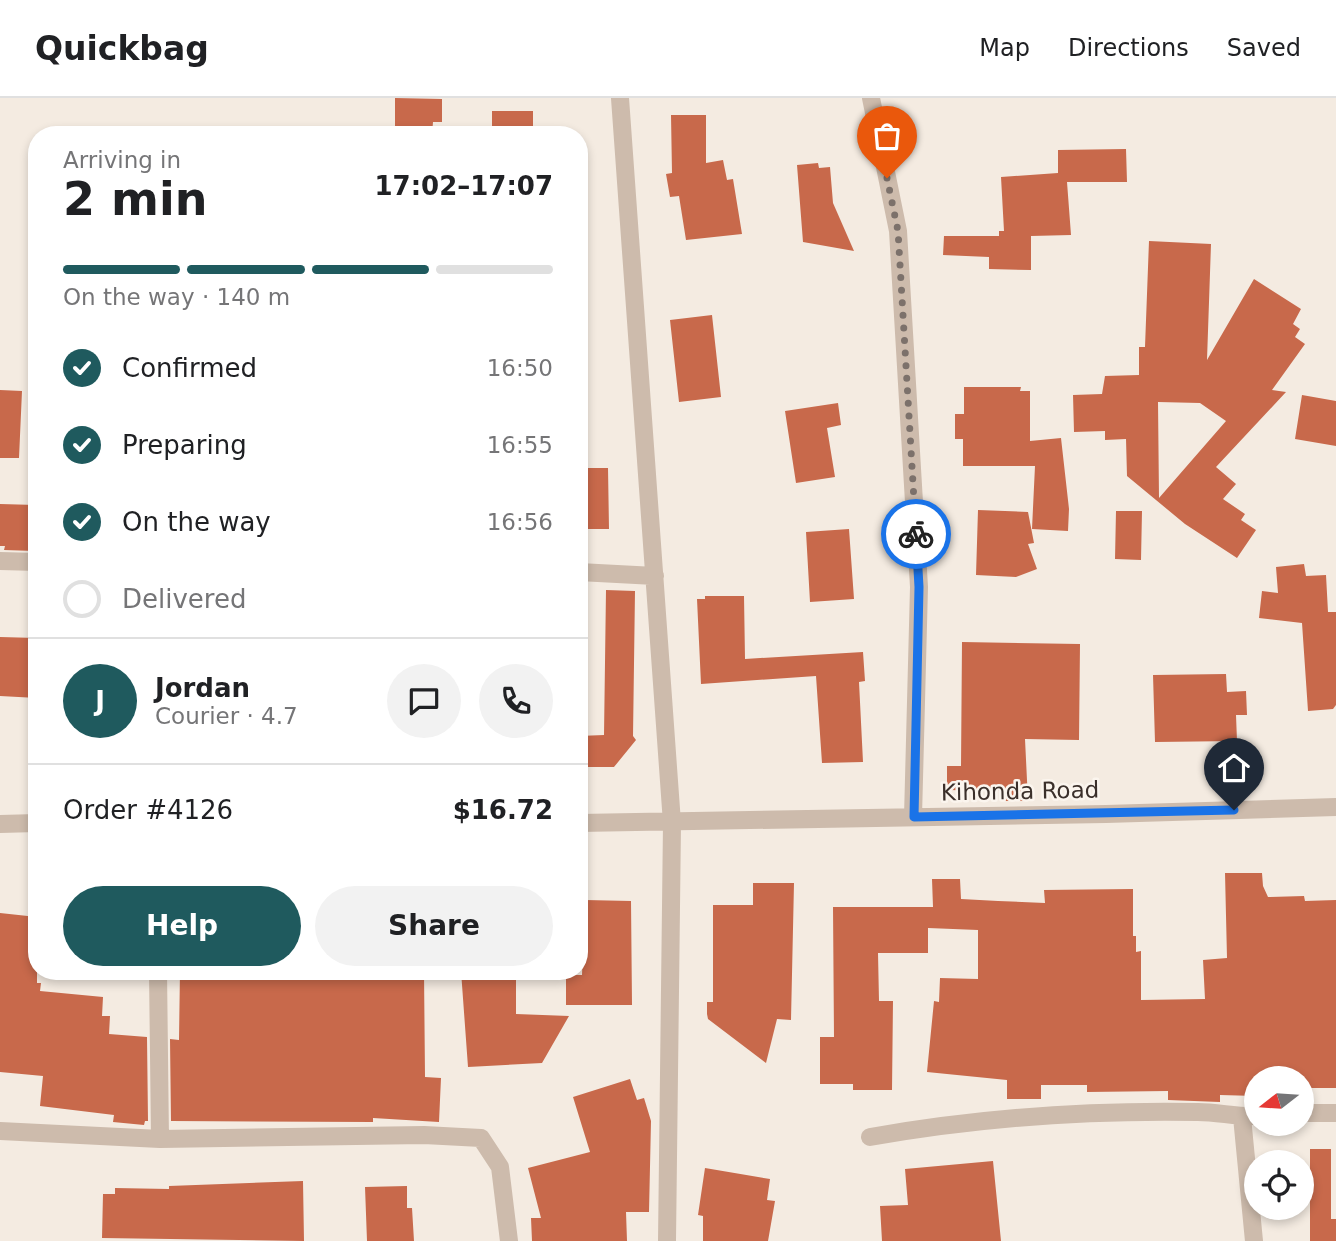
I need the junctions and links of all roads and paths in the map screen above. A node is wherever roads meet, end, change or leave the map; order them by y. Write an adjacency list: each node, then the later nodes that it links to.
1 (620, 98): 6 (street)
2 (871, 98): 8 (street)
3 (0, 561): 4 (street)
4 (28, 562)
5 (588, 572): 6 (street)
6 (655, 576): 11 (street)
7 (1336, 807): 8 (street, Kihonda Road)
8 (914, 817): 11 (street, Kihonda Road)
9 (28, 823): 12 (street)
10 (588, 823): 11 (street, Kihonda Road)
11 (672, 823): 22 (street)
12 (0, 824)
13 (158, 980): 20 (street)
14 (1314, 1113): 15 (street)
15 (1336, 1113)
16 (1244, 1116): 19 (street)
17 (0, 1131): 20 (street)
18 (1250, 1136): 23 (street)
19 (870, 1137)
20 (160, 1139): 21 (street)
21 (509, 1241)
22 (667, 1241)
23 (1254, 1241)

